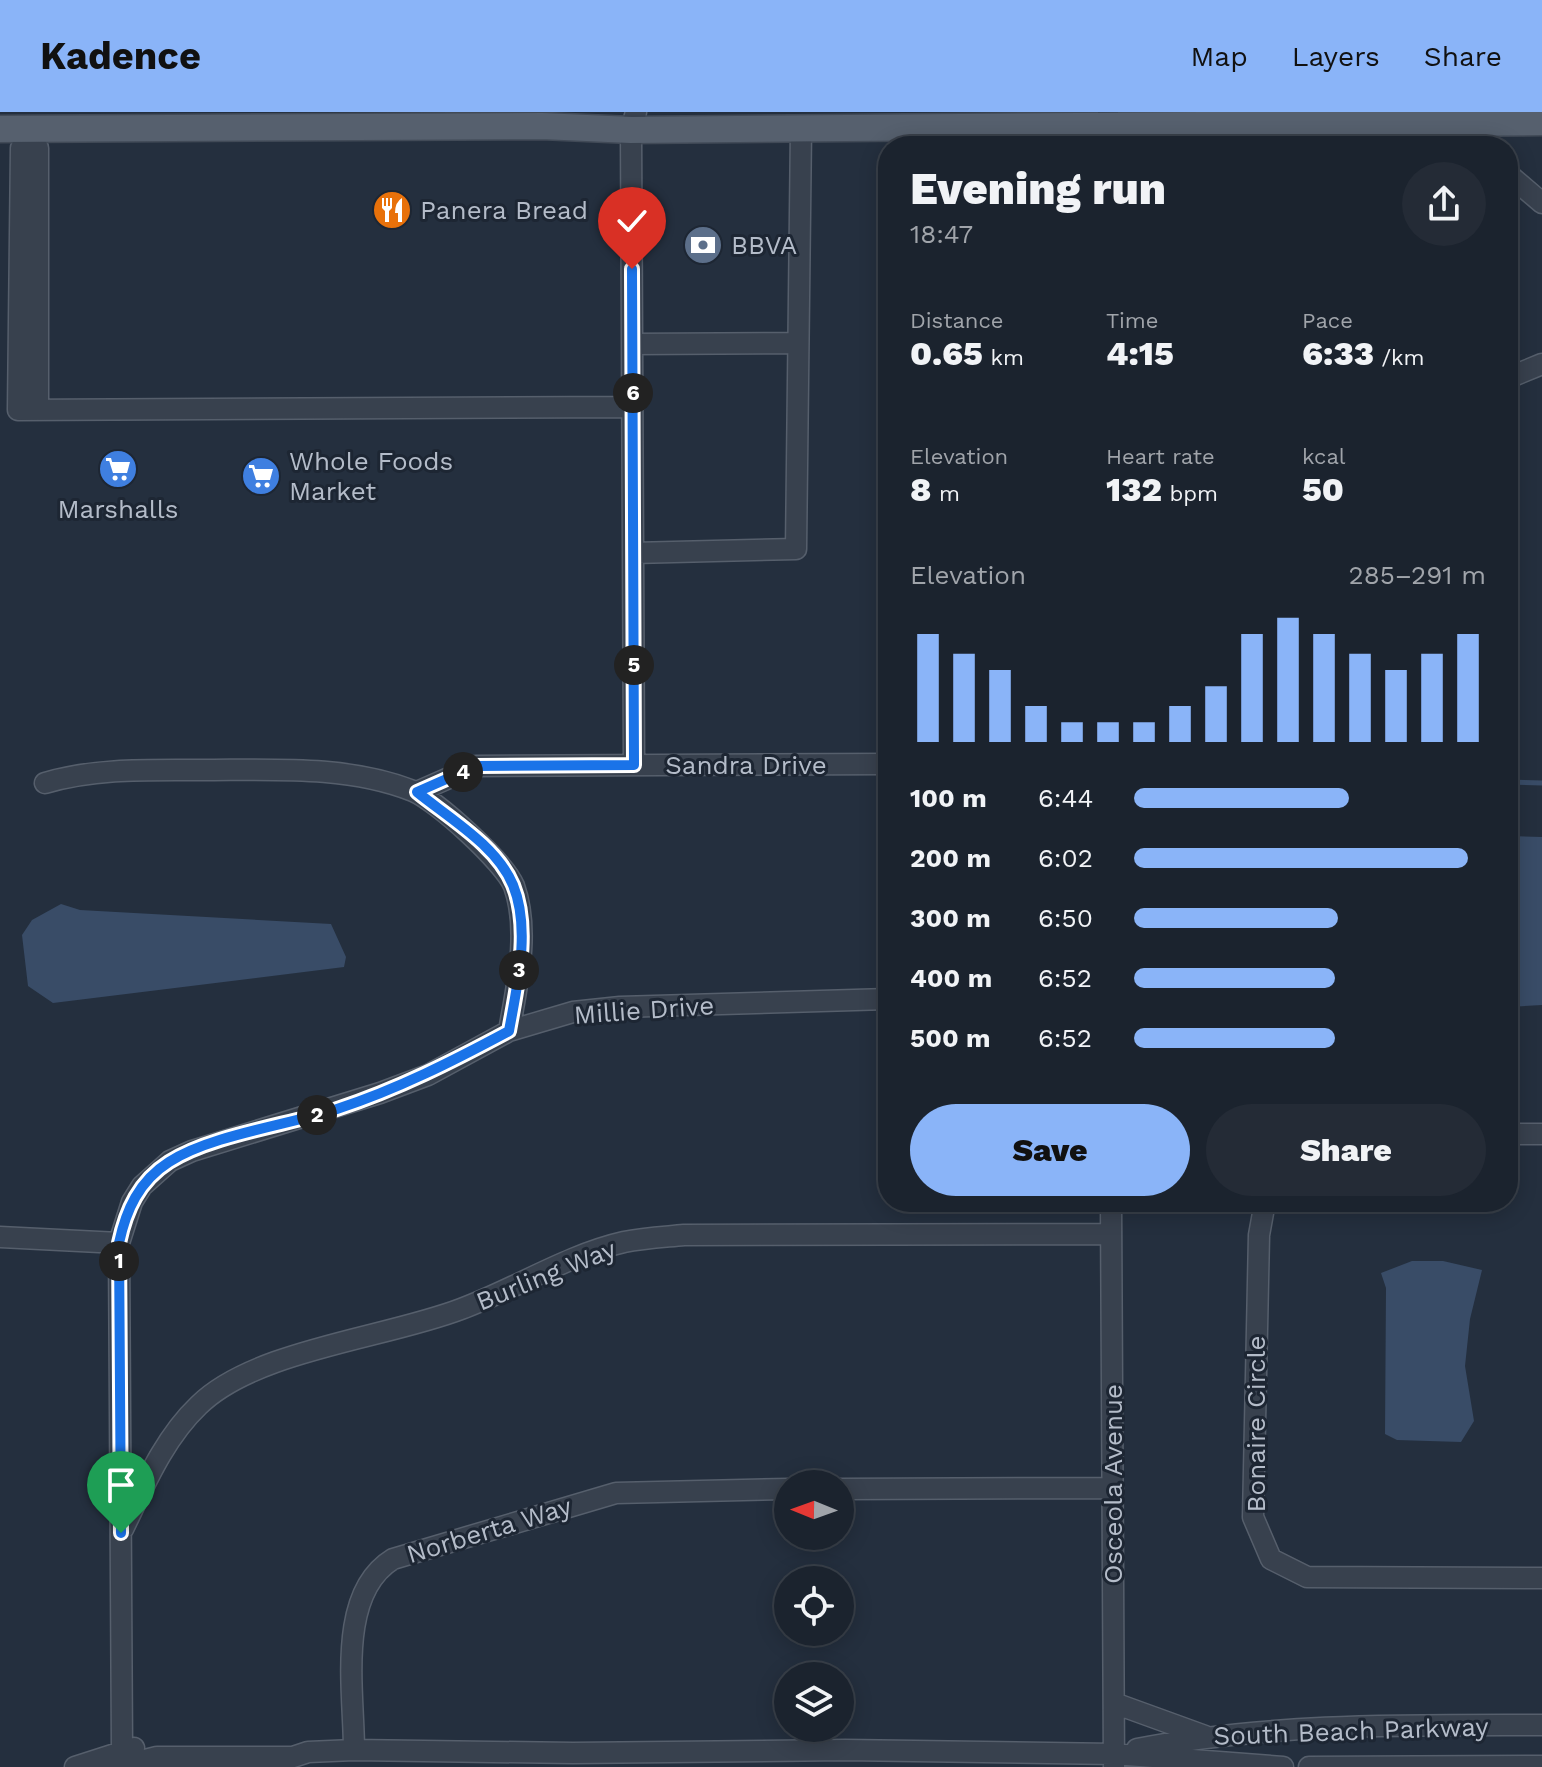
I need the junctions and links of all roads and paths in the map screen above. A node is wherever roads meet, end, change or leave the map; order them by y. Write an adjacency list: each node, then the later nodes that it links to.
1 (1441, 118): 3 (main road); 5 (main road); 8 (street)
2 (634, 121): 4 (main road); 7 (main road); 12 (street)
3 (1542, 122)
4 (31, 126): 6 (main road); 15 (street)
5 (1108, 128): 7 (main road)
6 (0, 129)
7 (801, 129): 11 (street)
8 (1462, 136)
9 (1518, 183): 10 (street)
10 (1542, 203)
11 (798, 343): 12 (street); 16 (street)
12 (632, 344): 15 (street)
13 (1542, 364): 14 (street)
14 (1518, 374)
15 (633, 407): 16 (street)
16 (633, 553): 18 (street)
17 (878, 764): 18 (street, Sandra Drive)
18 (634, 765): 20 (street, Sandra Drive)
19 (45, 783): 20 (street)
20 (417, 792): 22 (street)
21 (878, 999): 22 (street, Millie Drive)
22 (509, 1031): 29 (street, Millie Drive)
23 (1518, 1134): 24 (street)
24 (1542, 1134)
25 (1111, 1212): 27 (street, Osceola Avenue)
26 (1263, 1212): 34 (street, Bonaire Circle)
27 (1111, 1234): 30 (street, Osceola Avenue); 33 (street, Burling Way)
28 (0, 1237): 29 (street)
29 (119, 1243): 33 (street, Millie Drive)
30 (1113, 1488): 32 (street); 35 (street, Osceola Avenue)
31 (774, 1489): 38 (street, Norberta Way)
32 (854, 1489)
33 (121, 1533): 39 (street, Millie Drive)
34 (1542, 1578)
35 (1114, 1703): 37 (street); 43 (street, Osceola Avenue)
36 (1542, 1725): 37 (street, South Beach Parkway)
37 (1205, 1736): 43 (street, South Beach Parkway)
38 (354, 1750): 41 (street, South Beach Parkway); 42 (street, South Beach Parkway)
39 (120, 1758): 41 (street, South Beach Parkway); 45 (street, South Beach Parkway)
40 (845, 1758): 42 (street, South Beach Parkway); 43 (street, South Beach Parkway)
41 (308, 1760)
42 (573, 1760)
43 (1114, 1760): 46 (street, South Beach Parkway)
44 (1542, 1766): 47 (street, South Beach Parkway)
45 (75, 1767)
46 (1283, 1767)
47 (1309, 1767)

